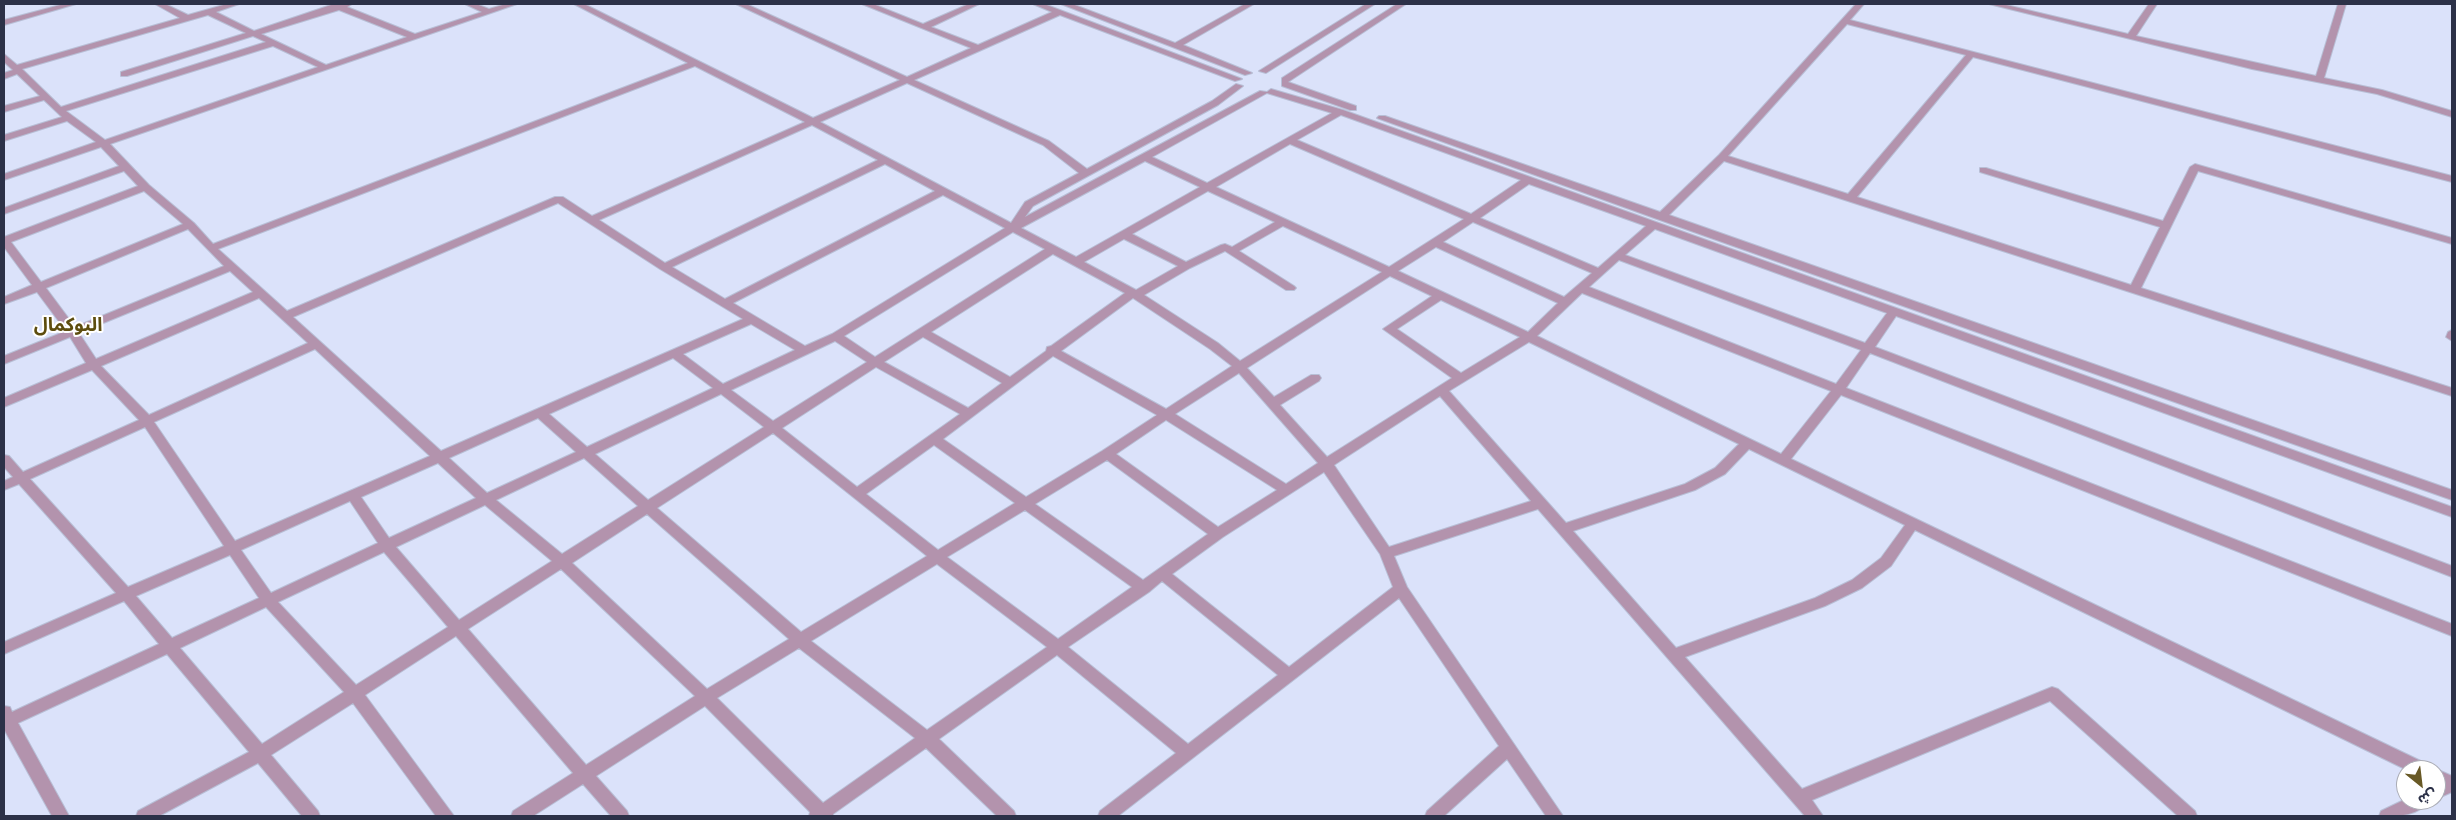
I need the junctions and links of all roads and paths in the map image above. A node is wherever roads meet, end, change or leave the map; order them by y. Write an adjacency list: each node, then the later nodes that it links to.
1 (72, 4): 19 (street)
2 (159, 4): 23 (street)
3 (235, 4): 21 (street)
4 (470, 4): 22 (street)
5 (513, 4): 22 (street)
6 (578, 4): 35 (street)
7 (740, 4): 41 (street)
8 (866, 4): 26 (street)
9 (975, 4): 26 (street)
10 (1037, 4): 20 (street)
11 (1250, 4): 31 (street)
12 (1371, 4): 38 (street)
13 (1402, 4): 43 (street)
14 (1860, 4): 24 (street)
15 (1993, 4): 28 (street)
16 (2153, 4): 28 (street)
17 (2342, 4): 42 (street)
18 (340, 5): 27 (street); 29 (street)
19 (48, 7): 25 (street)
20 (1062, 8): 31 (street); 32 (street); 44 (street)
21 (209, 12): 23 (street); 27 (street)
22 (489, 12): 29 (street)
23 (187, 18): 37 (street)
24 (1845, 21): 33 (street); 57 (street)
25 (4, 23)
26 (925, 26): 32 (street)
27 (256, 34): 30 (street); 45 (street)
28 (2131, 36): 42 (street)
29 (414, 37): 36 (street)
30 (273, 43): 36 (street); 45 (street)
31 (1177, 44): 39 (street)
32 (977, 48): 41 (street)
33 (1971, 54): 63 (street); 68 (street)
34 (4, 57): 37 (street)
35 (693, 64): 52 (street); 81 (street)
36 (324, 67): 55 (street)
37 (17, 69): 40 (street); 47 (street)
38 (1263, 71): 39 (street); 43 (street)
39 (1248, 73): 44 (street)
40 (4, 76)
41 (909, 80): 52 (street); 61 (street)
42 (2319, 80): 51 (street)
43 (1285, 82): 46 (street); 72 (street)
44 (1238, 83): 46 (street); 61 (street)
45 (138, 85): 50 (street)
46 (1267, 92): 49 (street); 56 (street)
47 (46, 96): 48 (street); 50 (street)
48 (4, 109)
49 (1340, 112): 54 (street); 64 (street)
50 (64, 114): 53 (street); 55 (street)
51 (2452, 114)
52 (811, 121): 58 (street); 71 (street)
53 (4, 138)
54 (1290, 141): 65 (street); 70 (street)
55 (102, 142): 59 (street); 62 (street)
56 (1144, 157): 65 (street); 76 (street)
57 (1722, 157): 68 (street); 72 (street)
58 (886, 160): 67 (street); 88 (street)
59 (126, 166): 66 (street); 69 (street)
60 (1983, 170): 75 (street)
61 (1086, 173): 76 (street)
62 (4, 177)
63 (2452, 179)
64 (1528, 180): 70 (street); 72 (street)
65 (1208, 187): 73 (street); 77 (street)
66 (145, 188): 74 (street); 78 (street)
67 (943, 191): 76 (street); 100 (street)
68 (1850, 199): 94 (street)
69 (4, 211)
70 (1473, 218): 80 (street); 90 (street)
71 (591, 220): 88 (street); 102 (street)
72 (1657, 220): 84 (street); 101 (street); 144 (street)
73 (1283, 222): 83 (street); 89 (street)
74 (190, 225): 81 (street); 91 (street)
75 (2166, 225): 79 (street); 94 (street)
76 (1013, 228): 82 (street); 106 (street)
77 (1123, 234): 85 (street); 86 (street)
78 (4, 240): 91 (street)
79 (2452, 240)
80 (1437, 243): 89 (street); 99 (street)
81 (211, 248): 87 (street)
82 (1053, 249): 85 (street); 105 (street)
83 (1232, 251): 86 (street); 92 (street)
84 (1617, 256): 90 (street); 109 (street)
85 (1075, 262): 96 (street)
86 (1186, 266): 96 (street)
87 (231, 267): 95 (street); 104 (street)
88 (664, 267): 100 (street)
89 (1390, 272): 97 (street); 116 (street)
90 (1600, 272): 93 (street)
91 (38, 287): 98 (street); 104 (street)
92 (1290, 288)
93 (1581, 288): 99 (street); 120 (street)
94 (2134, 290): 123 (street)
95 (260, 293): 102 (street); 115 (street)
96 (1135, 294): 110 (street); 116 (street)
97 (1440, 296): 107 (street); 118 (street)
98 (4, 301)
99 (1565, 302): 107 (street)
100 (724, 303): 103 (street)
101 (1894, 311): 109 (street); 149 (street)
102 (285, 316): 108 (street)
103 (753, 319): 111 (street); 112 (street)
104 (72, 332): 113 (street); 115 (street)
105 (923, 332): 114 (street); 119 (street)
106 (836, 336): 111 (street); 114 (street)
107 (1529, 337): 118 (street); 132 (street)
108 (316, 344): 129 (street); 135 (street)
109 (1867, 348): 120 (street); 158 (street)
110 (1051, 350): 119 (street); 128 (street)
111 (805, 351): 121 (street)
112 (675, 354): 121 (street); 126 (street)
113 (4, 360)
114 (876, 362): 127 (street); 130 (street)
115 (93, 364): 124 (street); 129 (street)
116 (1239, 366): 125 (street); 128 (street)
117 (1315, 378): 125 (street)
118 (1461, 378): 122 (street)
119 (1010, 382): 127 (street)
120 (1839, 388): 137 (street); 165 (street)
121 (723, 389): 130 (street); 133 (street)
122 (1441, 390): 138 (street); 147 (street)
123 (2452, 392)
124 (4, 402)
125 (1272, 404): 138 (street)
126 (540, 413): 133 (street); 135 (street)
127 (970, 414): 131 (street)
128 (1164, 414): 134 (street); 141 (street)
129 (147, 421): 139 (street); 154 (street)
130 (773, 427): 142 (street); 148 (street)
131 (936, 440): 142 (street); 146 (street)
132 (1748, 443): 137 (street); 151 (street)
133 (586, 453): 145 (street); 148 (street)
134 (1106, 454): 146 (street); 152 (street)
135 (439, 457): 143 (street); 145 (street)
136 (4, 459): 139 (street)
137 (1782, 460): 150 (street)
138 (1326, 464): 141 (street); 155 (street)
139 (20, 478): 140 (street); 162 (street)
140 (4, 486)
141 (1287, 490): 152 (street)
142 (858, 493): 156 (street)
143 (353, 495): 153 (street); 154 (street)
144 (2452, 495)
145 (486, 499): 153 (street); 157 (street)
146 (1026, 503): 156 (street); 160 (street)
147 (1541, 503): 151 (street); 155 (street)
148 (647, 506): 157 (street); 166 (street)
149 (2452, 512)
150 (1914, 523): 170 (street); 179 (street)
151 (1563, 529): 170 (street)
152 (1218, 534): 159 (street)
153 (386, 545): 163 (street); 164 (street)
154 (233, 547): 162 (street); 163 (street)
155 (1386, 552): 161 (street)
156 (937, 557): 166 (street); 168 (street)
157 (562, 562): 164 (street); 173 (street)
158 (2452, 572)
159 (1164, 574): 160 (street); 171 (street)
160 (1144, 588): 168 (street)
161 (1401, 589): 171 (street); 176 (street)
162 (126, 594): 167 (street); 169 (street)
163 (268, 600): 167 (street); 172 (street)
164 (456, 628): 172 (street); 180 (street)
165 (2452, 630)
166 (800, 640): 173 (street); 175 (street)
167 (170, 646): 174 (street); 178 (street)
168 (1058, 647): 175 (street); 177 (street)
169 (4, 648)
170 (1673, 655): 181 (street)
171 (1289, 676): 177 (street)
172 (354, 693): 178 (street); 187 (street)
173 (706, 697): 180 (street); 183 (street)
174 (5, 718): 184 (street)
175 (929, 740): 183 (street); 190 (street)
176 (1508, 748): 192 (street); 193 (street)
177 (1188, 753): 191 (street)
178 (260, 754): 185 (street); 186 (street)
179 (2402, 760)
180 (587, 775): 188 (street); 189 (street)
181 (1799, 798): 194 (street); 195 (street)
182 (2399, 810): 196 (street)
183 (821, 815)
184 (62, 816)
185 (144, 816)
186 (312, 816)
187 (446, 816)
188 (519, 816)
189 (621, 816)
190 (1008, 816)
191 (1106, 816)
192 (1434, 816)
193 (1555, 816)
194 (1815, 816)
195 (2189, 816)
196 (2387, 816)

